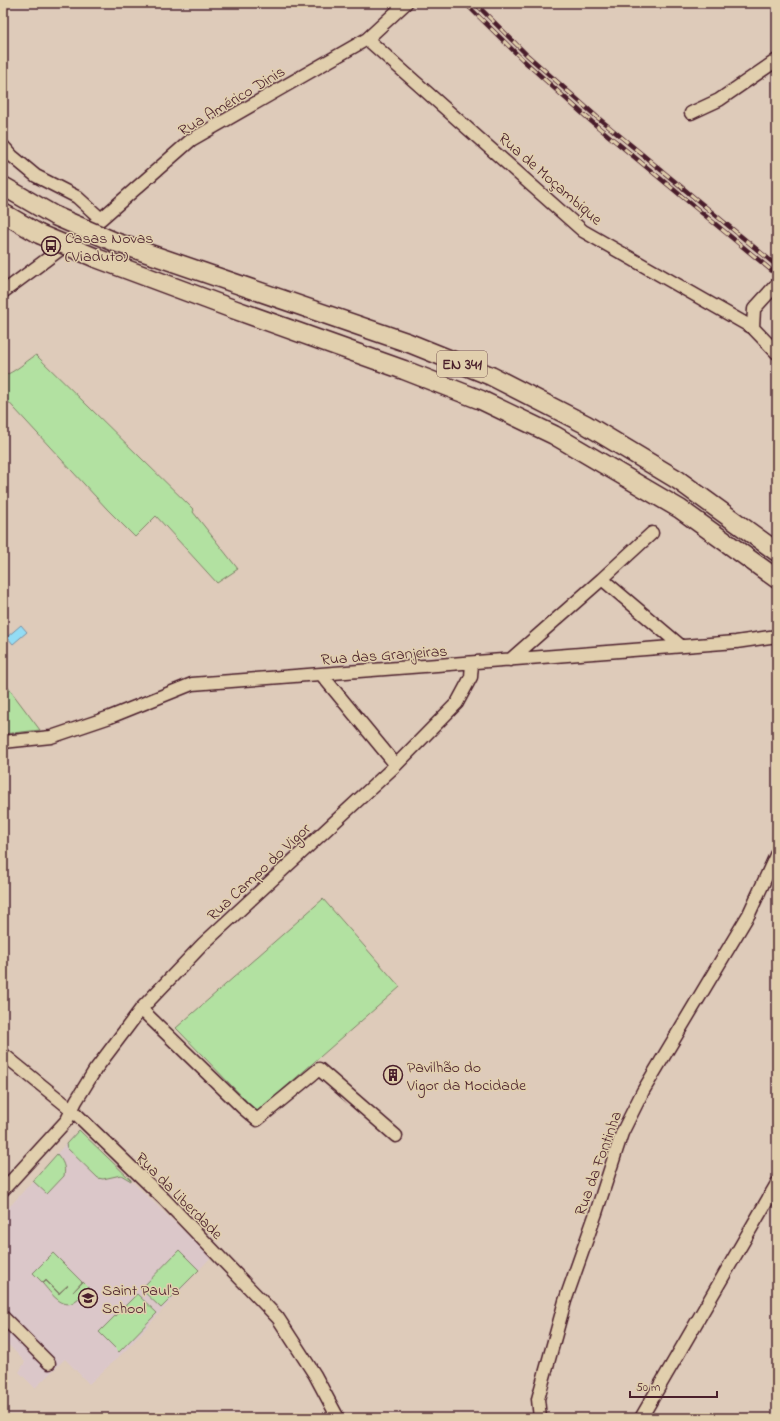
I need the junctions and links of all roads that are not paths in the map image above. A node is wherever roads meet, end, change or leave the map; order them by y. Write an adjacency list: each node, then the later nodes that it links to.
1 (406, 3): 2 (street, Rua Américo Dinis)
2 (367, 39): 8 (street, Rua Américo Dinis); 11 (street, Rua de Moçambique)
3 (777, 60): 4 (street)
4 (691, 114)
5 (3, 146): 8 (street)
6 (3, 186): 14 (highway, EN 341, bridge)
7 (3, 213): 18 (highway, EN 341, bridge)
8 (102, 219): 10 (street, Rua Américo Dinis)
9 (775, 286): 11 (street)
10 (3, 292)
11 (753, 328): 12 (street, Rua de Moçambique)
12 (777, 353)
13 (652, 533): 17 (street)
14 (758, 537): 15 (highway); 16 (highway, EN 341)
15 (777, 542)
16 (777, 552)
17 (602, 578): 20 (street); 21 (street)
18 (777, 579)
19 (777, 636): 20 (street, Rua das Granjeiras)
20 (681, 646): 21 (street, Rua das Granjeiras)
21 (510, 660): 22 (street, Rua das Granjeiras)
22 (472, 663): 23 (street, Rua das Granjeiras); 25 (street, Rua Campo do Vigor)
23 (321, 674): 24 (street, Rua das Granjeiras); 25 (street)
24 (3, 742)
25 (396, 765): 27 (street, Rua Campo do Vigor)
26 (777, 853): 36 (street, Rua da Fontinha)
27 (141, 1009): 29 (street, Rua Campo do Vigor); 30 (street)
28 (3, 1054): 29 (street, Rua da Liberdade)
29 (72, 1110): 32 (street, Rua Campo do Vigor); 35 (street, Rua da Liberdade)
30 (396, 1136)
31 (777, 1183): 37 (street)
32 (3, 1190)
33 (3, 1317): 34 (street)
34 (49, 1363)
35 (336, 1417)
36 (540, 1418)
37 (641, 1418)

